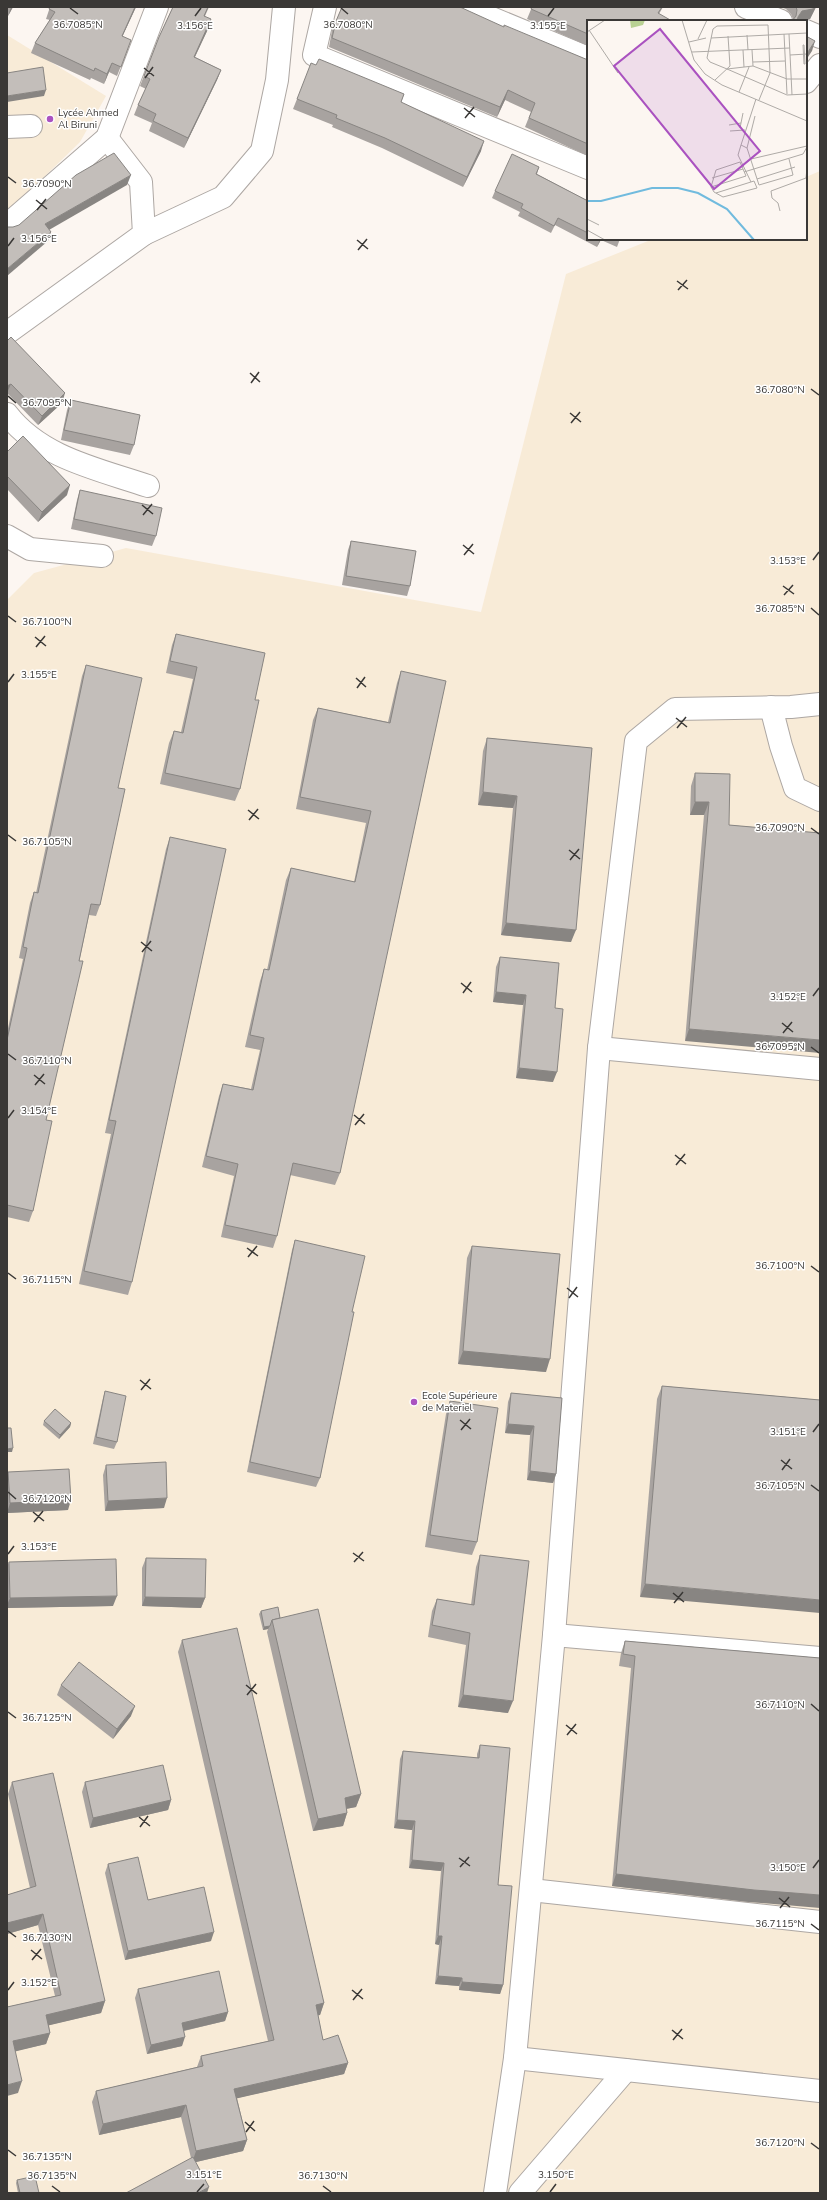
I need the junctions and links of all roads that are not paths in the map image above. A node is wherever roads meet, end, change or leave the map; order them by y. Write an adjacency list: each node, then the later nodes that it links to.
1 (157, 7): 14 (street)
2 (284, 7): 17 (street)
3 (325, 7): 15 (street)
4 (465, 7): 9 (street)
5 (746, 7): 6 (street)
6 (778, 20)
7 (807, 31): 8 (street)
8 (820, 37)
9 (587, 58)
10 (820, 66): 11 (street)
11 (807, 81)
12 (31, 126): 13 (street)
13 (7, 127)
14 (106, 138): 16 (street); 17 (street)
15 (587, 168)
16 (7, 225)
17 (144, 234): 18 (street)
18 (7, 333)
19 (9, 420): 20 (street)
20 (148, 486)
21 (7, 536): 22 (street)
22 (102, 556)
23 (820, 704): 24 (street)
24 (771, 707): 25 (street); 26 (street)
25 (820, 800)
26 (599, 1048): 27 (street); 28 (street)
27 (820, 1069)
28 (554, 1635): 29 (street); 30 (street)
29 (820, 1658)
30 (531, 1890): 31 (street); 32 (street)
31 (820, 1922)
32 (515, 2058): 33 (street); 35 (street)
33 (626, 2070): 34 (street); 36 (street)
34 (820, 2091)
35 (495, 2193)
36 (520, 2193)

